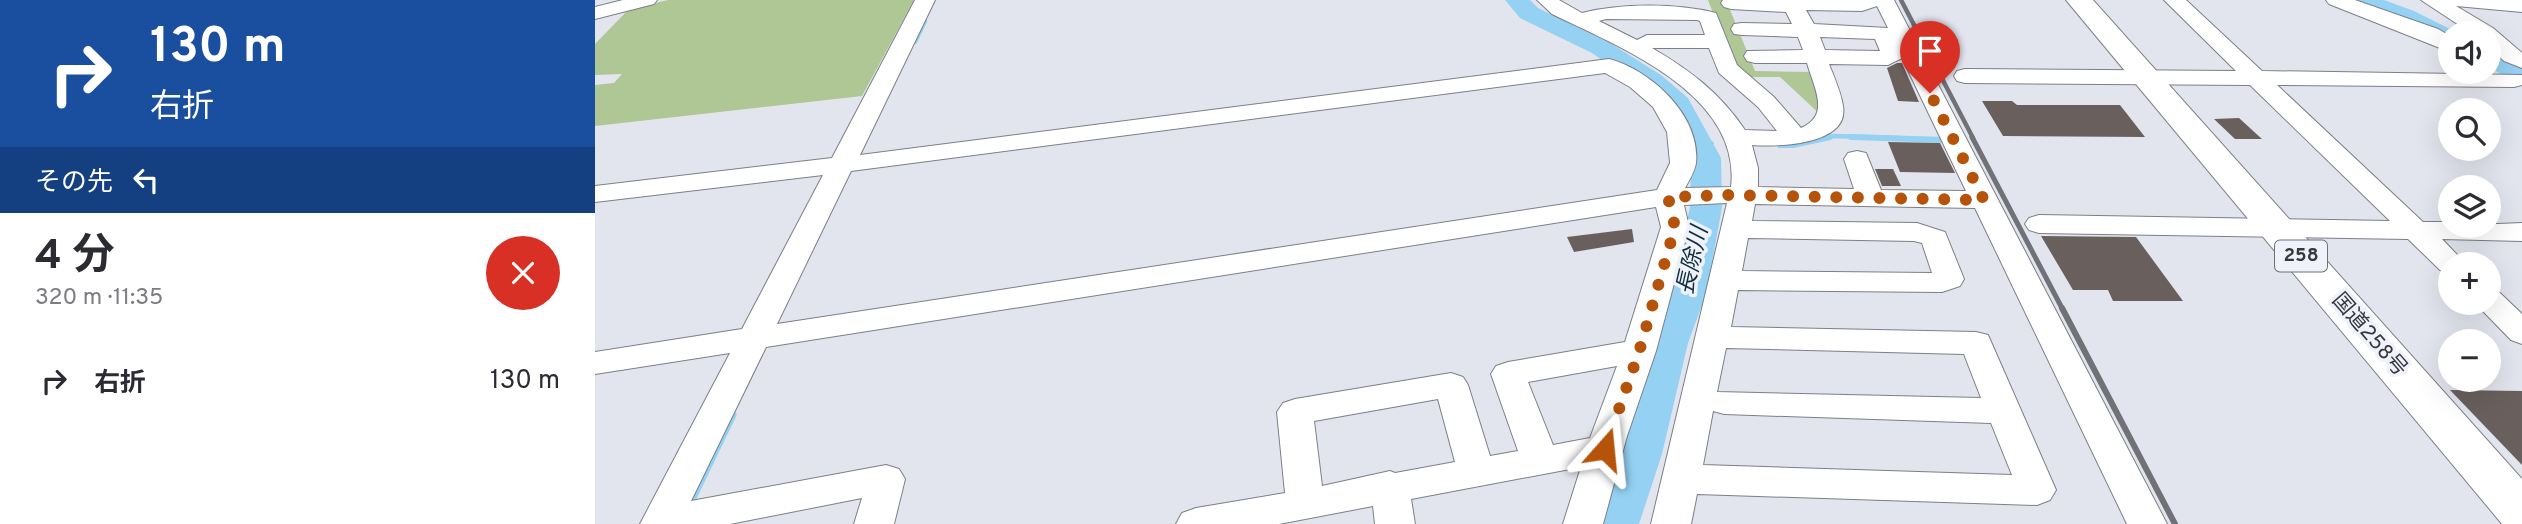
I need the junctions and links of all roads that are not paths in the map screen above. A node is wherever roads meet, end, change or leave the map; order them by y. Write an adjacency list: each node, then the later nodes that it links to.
1 (647, 0): 14 (street)
2 (925, 0): 35 (street)
3 (1547, 0): 15 (street)
4 (1868, 0): 11 (street)
5 (1884, 0): 40 (street)
6 (2079, 0): 29 (highway, 国道258号 / 258)
7 (2174, 0): 30 (street)
8 (2431, 0): 16 (street)
9 (2452, 0): 13 (street)
10 (2341, 1): 19 (street)
11 (1790, 2): 12 (street); 18 (street)
12 (1731, 3)
13 (2520, 7)
14 (595, 13)
15 (1580, 20): 21 (street); 31 (street)
16 (2465, 21)
17 (1742, 29): 18 (street)
18 (1807, 30): 24 (street); 24 (street)
19 (2438, 38)
20 (1647, 41): 21 (street)
21 (1717, 42): 25 (street)
22 (2501, 46): 27 (street)
23 (1755, 56): 24 (street)
24 (1815, 57): 33 (street)
25 (1727, 68): 31 (street); 33 (street)
26 (2501, 70): 27 (street)
27 (2519, 75): 30 (street)
28 (1965, 76): 29 (street)
29 (2145, 76): 30 (street); 43 (highway, 国道258号 / 258)
30 (2253, 77): 44 (street)
31 (1688, 79): 32 (street)
32 (1736, 137): 33 (street); 37 (street)
33 (1795, 137)
34 (1857, 159): 39 (street)
35 (841, 165): 36 (street); 38 (street); 51 (street)
36 (595, 194)
37 (1735, 195): 38 (street); 39 (street); 42 (street)
38 (1678, 196): 51 (street); 52 (street)
39 (1870, 198): 40 (street)
40 (1984, 200): 70 (street)
41 (2039, 224): 43 (street)
42 (1736, 229): 47 (street); 47 (street)
43 (2278, 230): 44 (street); 60 (highway, 国道258号 / 258)
44 (2416, 231): 45 (street); 46 (street)
45 (2522, 232)
46 (2438, 252)
47 (1725, 280): 50 (street)
48 (2501, 312): 49 (street)
49 (2522, 333)
50 (1713, 337): 55 (street); 59 (street)
51 (754, 339): 53 (street); 64 (street)
52 (1639, 352): 56 (street); 57 (street)
53 (595, 363)
54 (1724, 402): 55 (street)
55 (2004, 411): 59 (street)
56 (1605, 449): 57 (street); 68 (street)
57 (1539, 460): 58 (street)
58 (1476, 471): 61 (street); 62 (street)
59 (1680, 479): 69 (street)
60 (2509, 484): 63 (highway, 国道258号 / 258)
61 (1390, 486): 62 (street); 67 (street)
62 (1305, 503): 66 (street)
63 (2522, 513)
64 (660, 523): 65 (street)
65 (874, 524)
66 (1196, 524)
67 (1395, 524)
68 (1583, 524)
69 (1671, 524)
70 (2147, 524)

